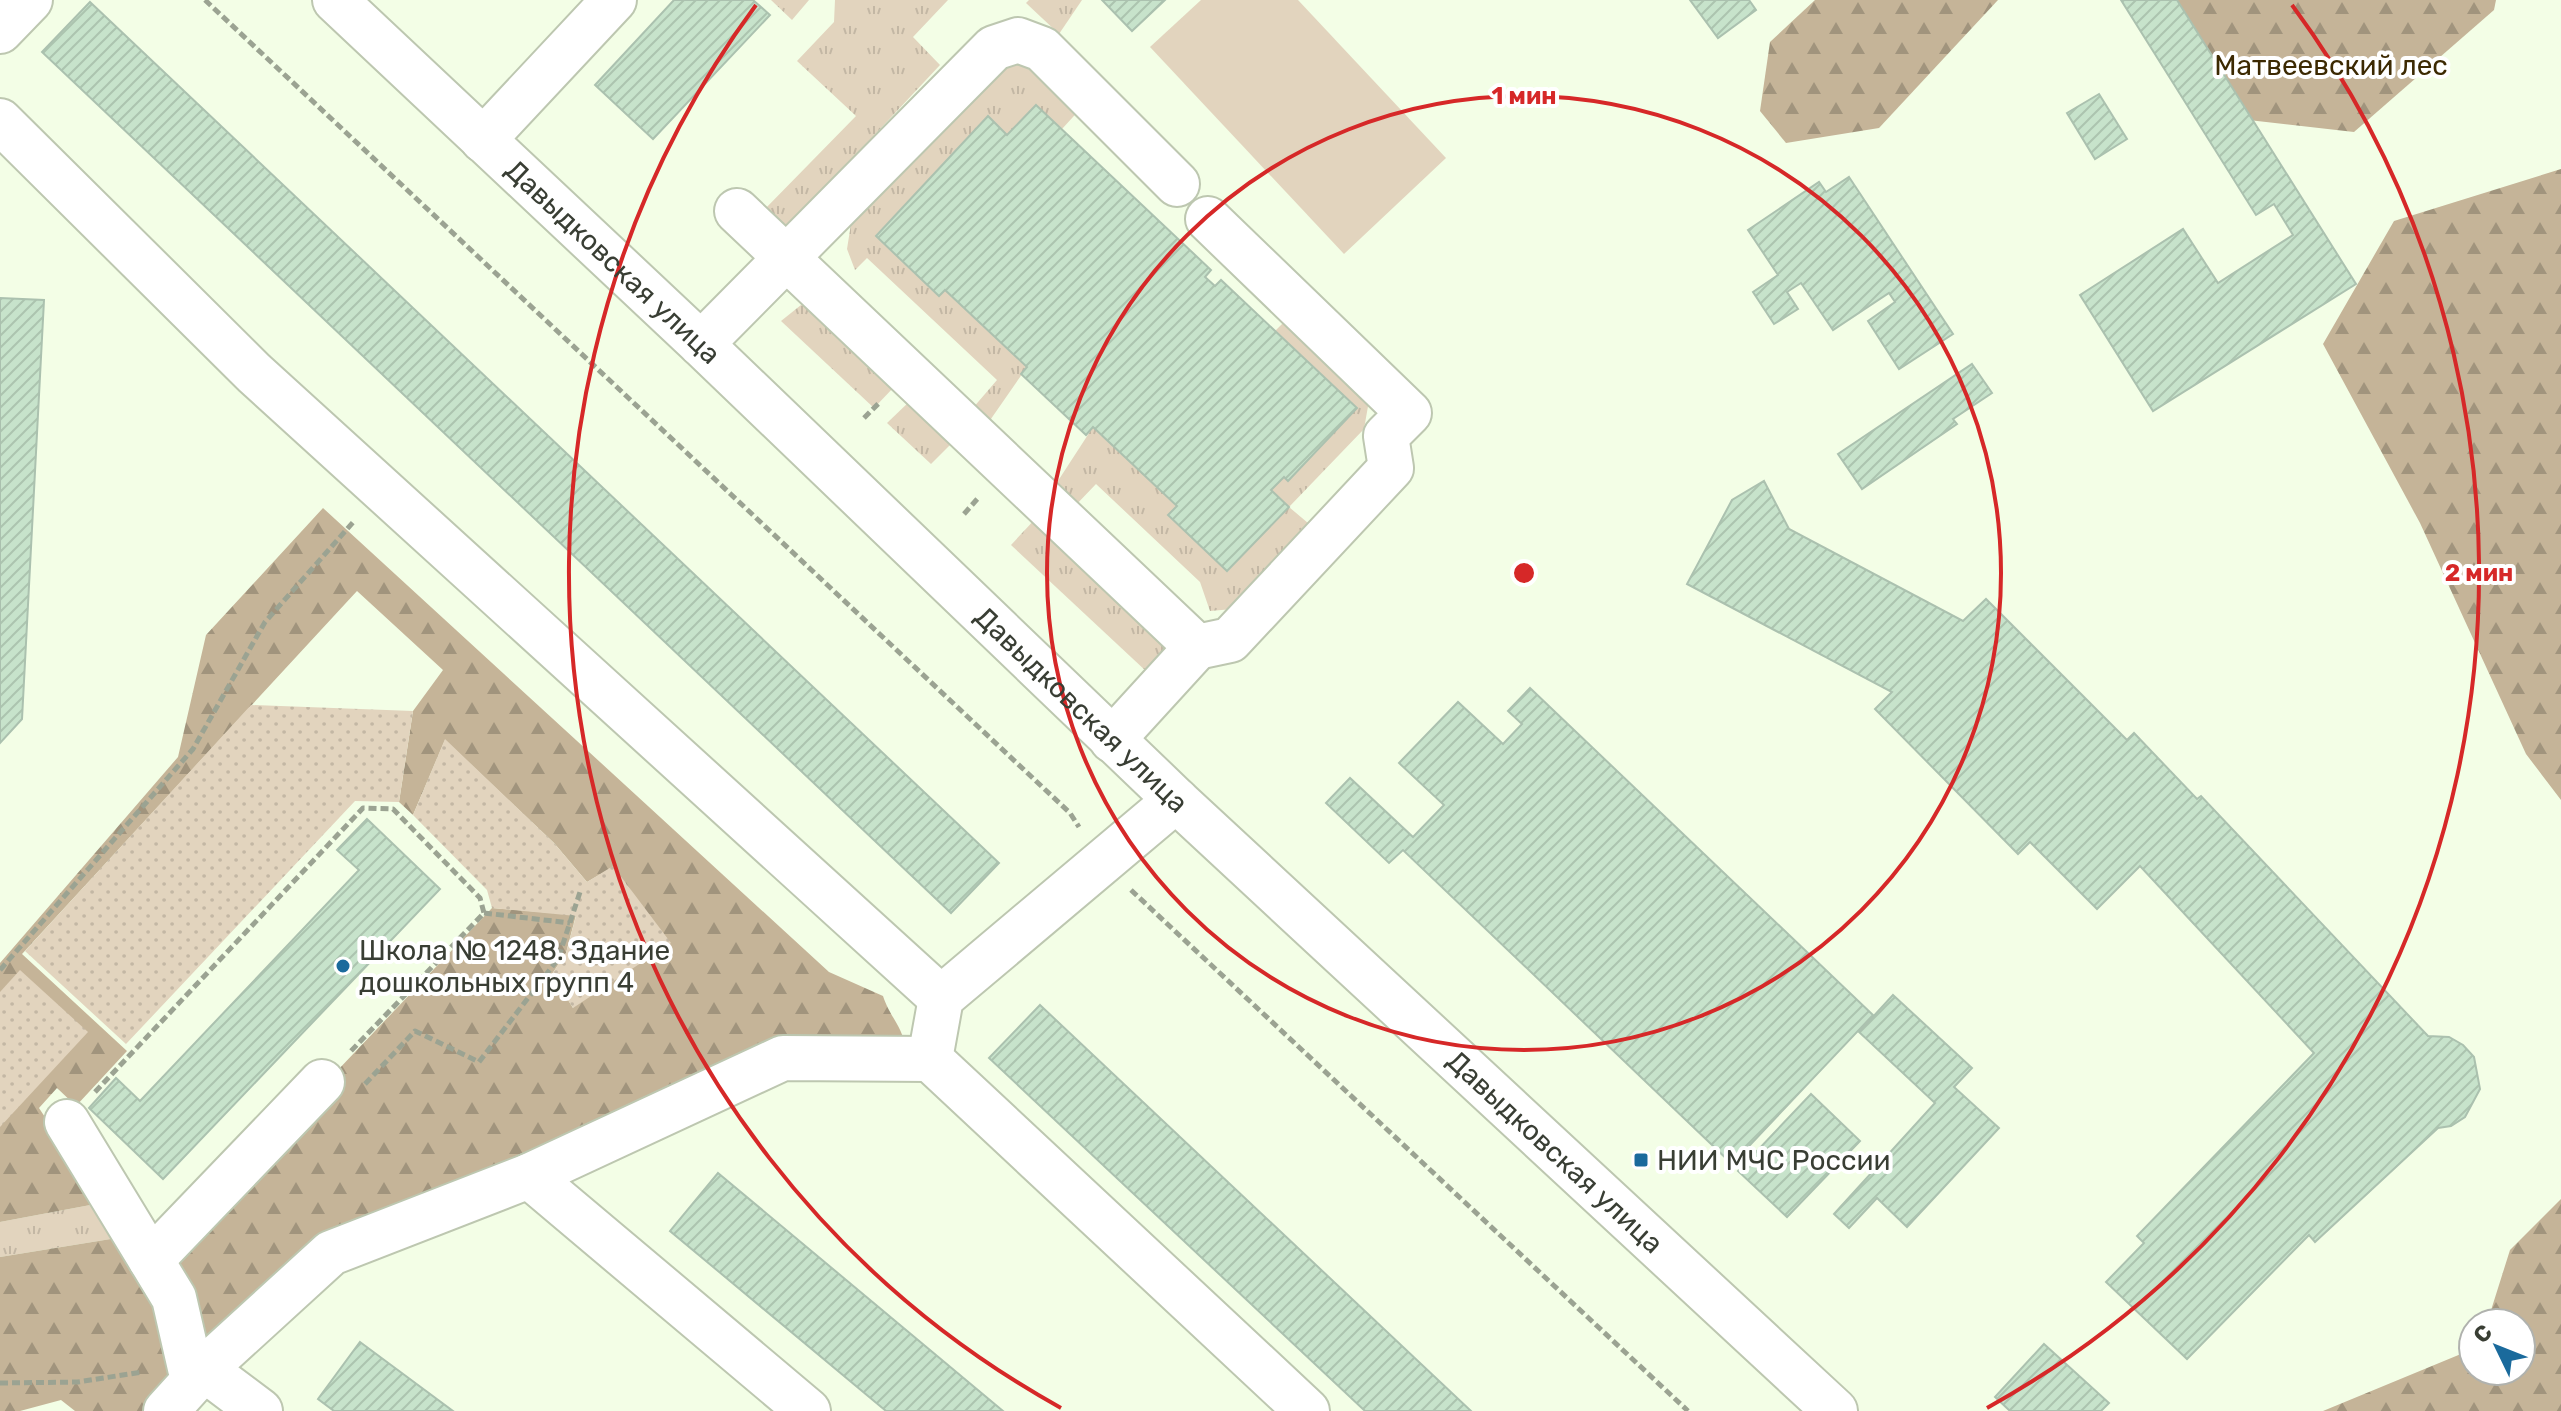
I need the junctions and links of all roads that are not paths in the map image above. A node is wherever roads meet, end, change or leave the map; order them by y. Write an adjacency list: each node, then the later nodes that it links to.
1 (30, 0): 5 (street)
2 (335, 0): 7 (street, Давыдковская улица)
3 (587, 0): 7 (street)
4 (614, 0): 7 (street)
5 (0, 31)
6 (0, 121): 16 (street)
7 (473, 131): 12 (street, Давыдковская улица)
8 (1177, 184): 11 (street)
9 (737, 211): 11 (street)
10 (1208, 219): 13 (street)
11 (788, 259): 12 (street); 13 (street)
12 (701, 344): 14 (street, Давыдковская улица)
13 (1197, 647): 14 (street)
14 (1112, 740): 15 (street, Давыдковская улица)
15 (1176, 800): 16 (street); 27 (street, Давыдковская улица)
16 (941, 998): 17 (street)
17 (930, 1059): 20 (street); 26 (street)
18 (338, 1088): 21 (street)
19 (67, 1122): 21 (street)
20 (529, 1176): 22 (street); 25 (street)
21 (151, 1260): 22 (street)
22 (197, 1368): 23 (street); 24 (street)
23 (166, 1411)
24 (260, 1411)
25 (808, 1411)
26 (1307, 1411)
27 (1835, 1411)

